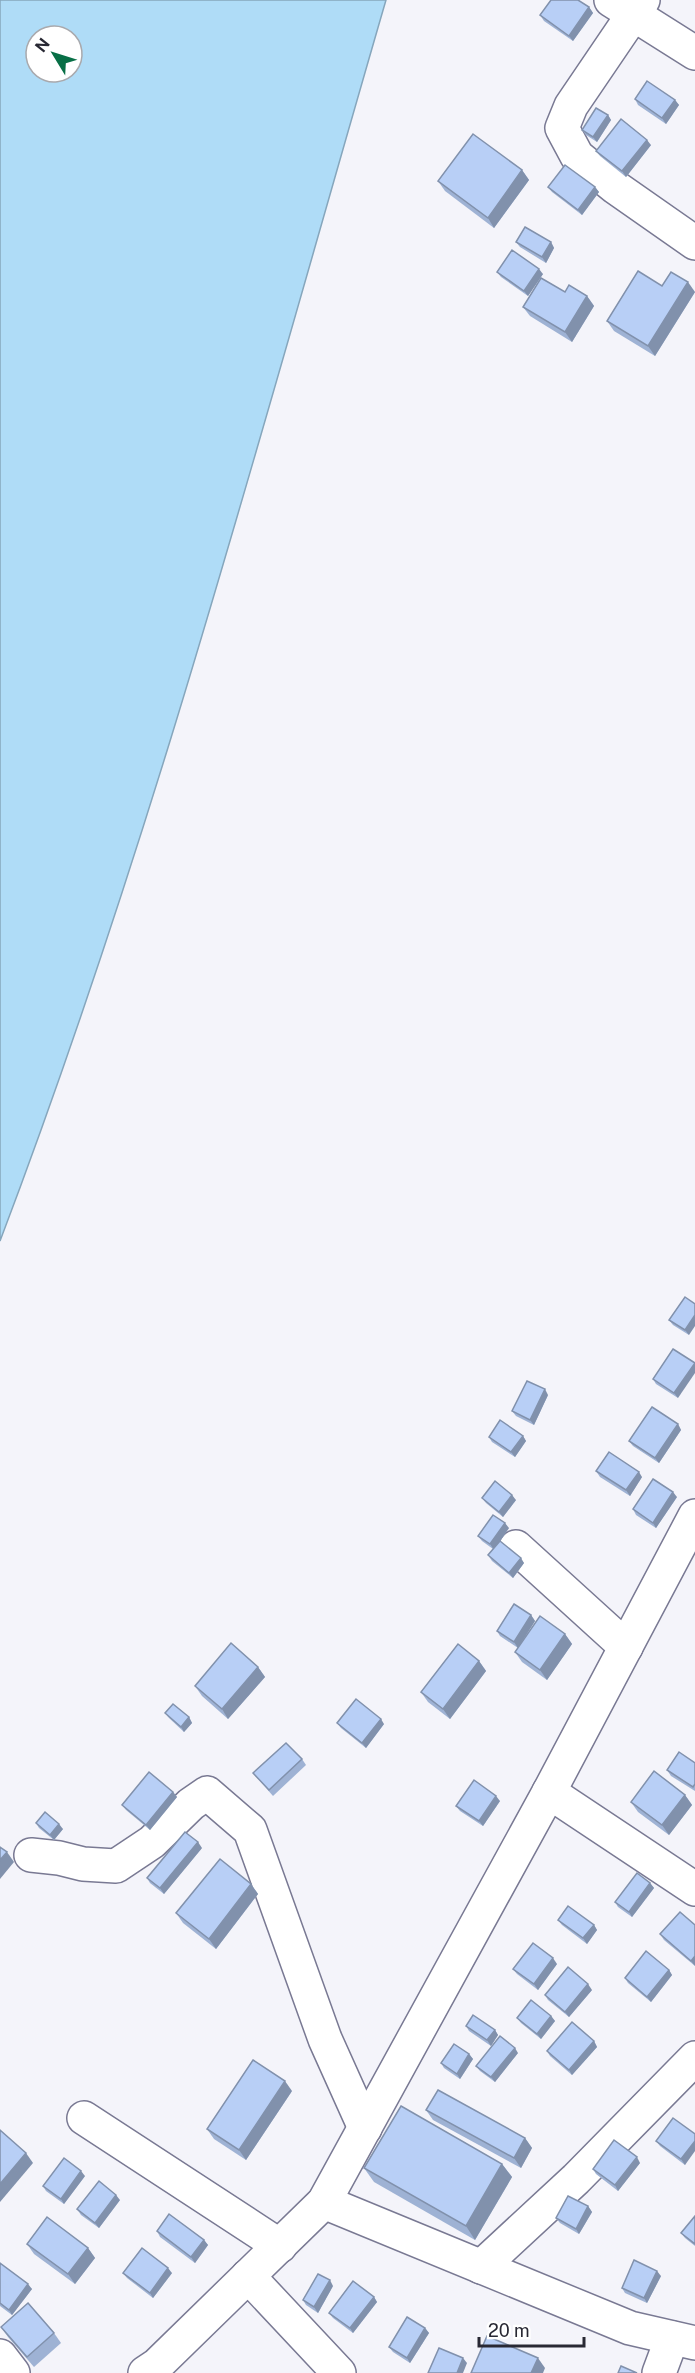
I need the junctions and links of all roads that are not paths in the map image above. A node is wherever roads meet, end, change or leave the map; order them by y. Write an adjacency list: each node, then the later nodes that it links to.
1 (629, 5): 2 (street); 3 (street)
2 (695, 53)
3 (695, 243)
4 (695, 1516): 6 (street)
5 (516, 1547): 6 (street)
6 (626, 1647): 7 (street)
7 (549, 1792): 9 (street); 12 (street)
8 (31, 1856): 12 (street)
9 (695, 1889)
10 (695, 2058): 15 (street)
11 (84, 2118): 14 (street)
12 (365, 2128): 13 (street)
13 (324, 2202): 14 (street); 15 (street)
14 (280, 2246): 16 (street)
15 (481, 2267): 17 (street)
16 (248, 2276): 20 (street); 21 (street)
17 (684, 2340): 22 (street)
18 (0, 2356): 19 (street)
19 (13, 2373)
20 (145, 2373)
21 (339, 2373)
22 (659, 2373)

